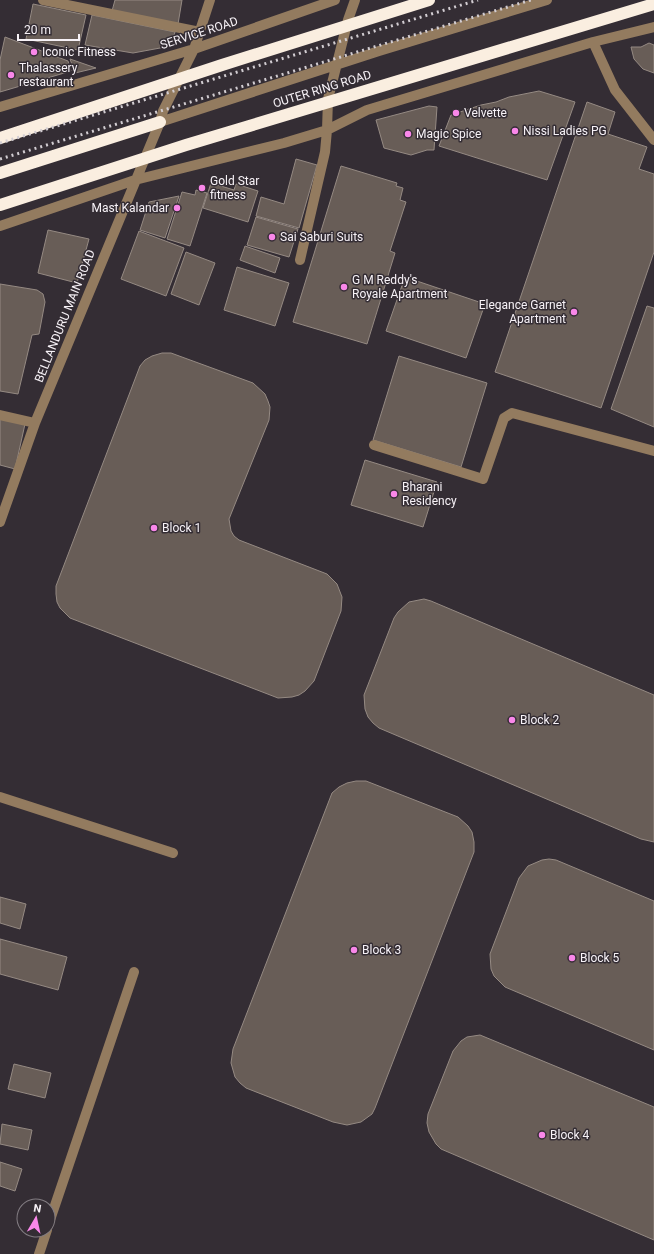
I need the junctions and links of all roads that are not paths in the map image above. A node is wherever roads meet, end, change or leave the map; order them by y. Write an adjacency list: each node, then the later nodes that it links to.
1 (43, 0): 9 (street)
2 (210, 0): 9 (street, BELLANDURU MAIN ROAD)
3 (335, 0): 11 (street, SERVICE ROAD)
4 (355, 0): 12 (street)
5 (429, 0): 16 (highway)
6 (547, 0): 12 (street)
7 (654, 4): 20 (highway, OUTER RING ROAD)
8 (654, 26): 10 (street)
9 (200, 32): 11 (street, BELLANDURU MAIN ROAD)
10 (593, 42): 15 (street); 17 (street)
11 (194, 49): 13 (street, SERVICE ROAD); 14 (street, BELLANDURU MAIN ROAD)
12 (337, 64): 14 (street); 15 (street)
13 (0, 107)
14 (160, 122): 18 (highway); 19 (street, BELLANDURU MAIN ROAD)
15 (327, 130): 19 (street); 22 (street)
16 (0, 138)
17 (654, 140)
18 (0, 173)
19 (135, 180): 21 (street); 24 (street, BELLANDURU MAIN ROAD)
20 (0, 205)
21 (0, 226)
22 (300, 260)
23 (0, 415): 24 (street)
24 (35, 423): 27 (street, BELLANDURU MAIN ROAD)
25 (374, 445): 26 (street)
26 (654, 451)
27 (0, 522)
28 (0, 797): 29 (street)
29 (173, 853)
30 (134, 972): 31 (street)
31 (56, 1202)
32 (44, 1238): 33 (street)
33 (38, 1254)

